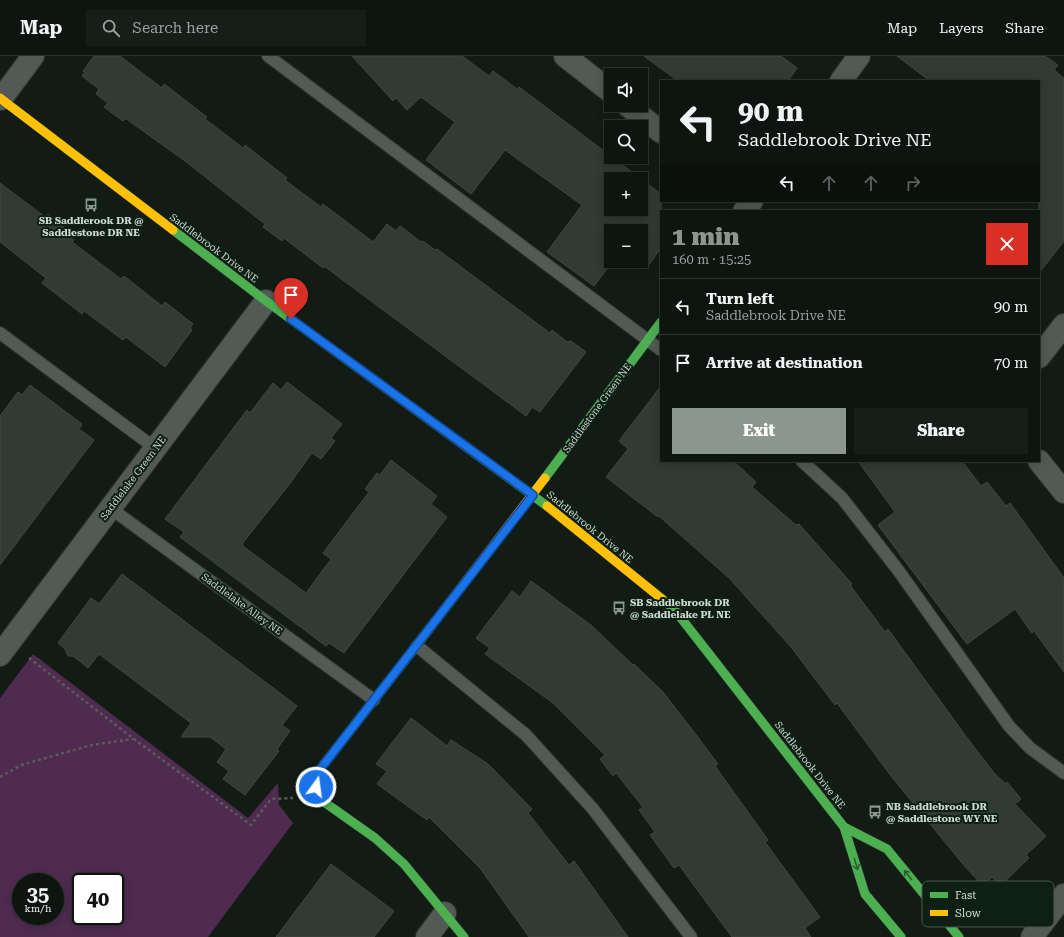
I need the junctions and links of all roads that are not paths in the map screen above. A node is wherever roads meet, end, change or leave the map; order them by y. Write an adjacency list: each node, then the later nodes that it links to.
1 (34, 56): 7 (street)
2 (268, 56): 14 (lane)
3 (565, 56): 6 (street)
4 (857, 57): 5 (street)
5 (842, 80)
6 (604, 87)
7 (0, 99): 10 (street, Saddlebrook Drive NE)
8 (636, 112): 9 (street)
9 (660, 131)
10 (266, 300): 17 (street, Saddlelake Green NE); 21 (street, Saddlebrook Drive NE)
11 (660, 323): 14 (street, Saddlestone Green NE)
12 (1064, 325): 16 (street)
13 (0, 333): 17 (lane)
14 (647, 340): 15 (lane); 21 (street, Saddlestone Green NE)
15 (660, 349)
16 (1040, 356)
17 (155, 448): 22 (street, Saddlelake Green NE)
18 (803, 462): 26 (lane)
19 (1040, 462): 20 (street)
20 (1064, 492)
21 (533, 495): 23 (street, Saddlestone Green NE); 27 (street, Saddlebrook Drive NE)
22 (110, 508): 24 (street, Saddlelake Green NE); 25 (lane, Saddlelake Alley NE)
23 (417, 646): 25 (street, Saddlestone Green NE); 36 (lane)
24 (5, 649)
25 (374, 700): 31 (street, Saddlestone Green NE)
26 (1064, 773)
27 (844, 826): 28 (street, Saddlebrook Drive NE, one-way to 27); 37 (street, Saddlebrook Drive NE, one-way to 37)
28 (922, 892)
29 (1064, 895): 30 (street)
30 (1054, 908)
31 (445, 913): 34 (street); 35 (street)
32 (951, 927): 38 (street, Saddlebrook Drive NE, one-way to 32)
33 (1040, 927): 39 (street)
34 (427, 937)
35 (464, 937)
36 (690, 937)
37 (901, 937)
38 (959, 937)
39 (1032, 937)

